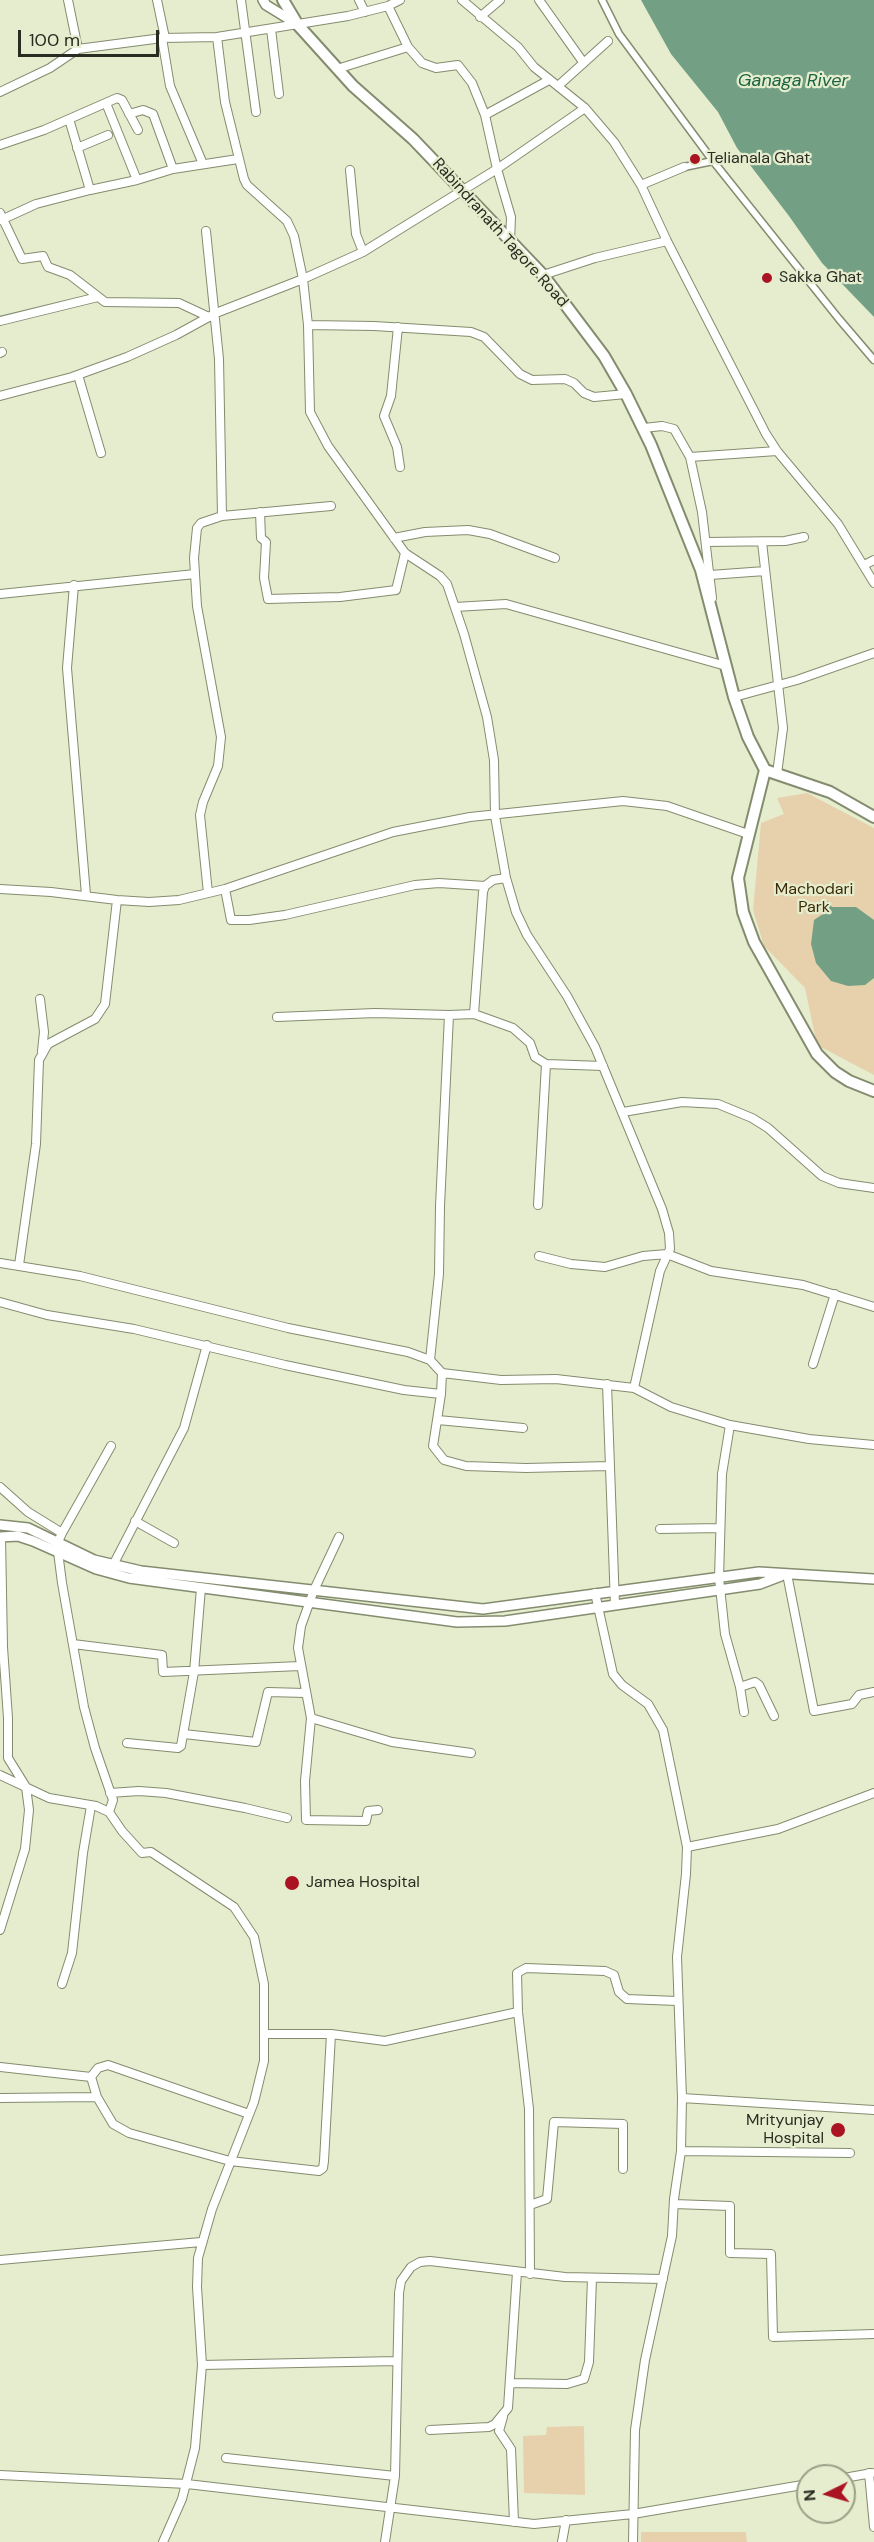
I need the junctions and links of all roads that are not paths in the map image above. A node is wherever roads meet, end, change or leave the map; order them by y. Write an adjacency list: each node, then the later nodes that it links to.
1 (68, 0): 23 (street)
2 (158, 0): 20 (street)
3 (241, 0): 17 (street)
4 (262, 0): 15 (street)
5 (283, 0): 15 (main road, Rabindranath Tagore Road)
6 (359, 0): 13 (street)
7 (400, 0): 12 (street)
8 (462, 0): 14 (street)
9 (500, 0): 14 (street)
10 (538, 0): 24 (street)
11 (603, 0): 18 (street)
12 (388, 6): 13 (street); 22 (street)
13 (365, 12): 15 (street)
14 (480, 17): 26 (street)
15 (298, 25): 16 (street); 25 (main road, Rabindranath Tagore Road)
16 (272, 29): 17 (street); 29 (street)
17 (247, 33): 19 (street); 32 (street)
18 (619, 34): 21 (street); 41 (street)
19 (218, 37): 20 (street); 40 (street)
20 (164, 38): 23 (street); 42 (street)
21 (608, 41): 24 (street)
22 (408, 47): 25 (street); 34 (street)
23 (78, 49): 28 (street)
24 (583, 62): 27 (street)
25 (337, 69): 50 (main road, Rabindranath Tagore Road)
26 (549, 80): 27 (street); 34 (street)
27 (558, 86): 31 (street)
28 (0, 92)
29 (279, 94)
30 (106, 103): 33 (street); 35 (street); 47 (street)
31 (585, 108): 45 (street); 48 (street)
32 (256, 112)
33 (129, 114): 36 (street); 44 (street)
34 (485, 115): 45 (street)
35 (69, 119): 38 (street); 39 (street)
36 (138, 130)
37 (108, 135): 39 (street)
38 (0, 145)
39 (77, 148): 49 (street)
40 (238, 159): 42 (street); 57 (street)
41 (713, 161): 43 (street); 63 (street)
42 (203, 164): 44 (street)
43 (684, 167): 48 (street)
44 (173, 169): 47 (street)
45 (497, 169): 50 (street); 53 (street)
46 (350, 170): 55 (street)
47 (137, 180): 49 (street)
48 (641, 184): 54 (street)
49 (90, 190): 51 (street)
50 (463, 190): 53 (main road, Rabindranath Tagore Road); 55 (street)
51 (1, 217): 58 (street)
52 (206, 231): 59 (street)
53 (510, 241): 56 (main road, Rabindranath Tagore Road)
54 (667, 241): 56 (street); 68 (street)
55 (363, 252): 57 (street)
56 (543, 275): 65 (main road, Rabindranath Tagore Road)
57 (303, 279): 59 (street); 61 (street)
58 (98, 297): 59 (street); 60 (street)
59 (213, 315): 64 (street); 74 (street)
60 (0, 321)
61 (308, 326): 62 (street); 75 (street)
62 (398, 327): 65 (street); 71 (street)
63 (874, 360)
64 (78, 375): 66 (street); 69 (street)
65 (626, 394): 67 (main road, Rabindranath Tagore Road)
66 (0, 396)
67 (644, 428): 70 (street); 90 (main road, Rabindranath Tagore Road)
68 (777, 451): 70 (street); 82 (street)
69 (101, 453)
70 (690, 457): 77 (street)
71 (400, 467)
72 (331, 506): 73 (street)
73 (260, 512): 74 (street); 79 (street)
74 (222, 516): 84 (street)
75 (393, 537): 79 (street); 80 (street)
76 (804, 537): 78 (street)
77 (706, 542): 78 (street); 85 (street)
78 (762, 542): 83 (street)
79 (405, 553): 89 (street)
80 (555, 558)
81 (874, 560): 82 (street)
82 (864, 565): 86 (street)
83 (765, 571): 85 (street); 93 (street)
84 (195, 574): 87 (street); 104 (street)
85 (710, 575): 90 (street)
86 (874, 583)
87 (74, 585): 88 (street); 105 (street)
88 (0, 594)
89 (455, 607): 92 (street); 97 (street)
90 (712, 608): 92 (main road, Rabindranath Tagore Road)
91 (874, 653): 93 (street)
92 (726, 666): 94 (main road, Rabindranath Tagore Road)
93 (777, 686): 94 (street); 96 (street)
94 (734, 697): 95 (main road, Rabindranath Tagore Road)
95 (765, 770): 96 (main road); 99 (main road)
96 (777, 774): 98 (main road)
97 (495, 816): 99 (street); 100 (street); 103 (street)
98 (874, 817)
99 (748, 834): 114 (main road)
100 (506, 878): 101 (street); 113 (street)
101 (485, 886): 103 (street); 108 (street)
102 (0, 889): 105 (street)
103 (225, 889): 104 (street)
104 (208, 893): 106 (street)
105 (86, 896): 106 (street)
106 (117, 900): 111 (street)
107 (40, 999): 111 (street)
108 (474, 1014): 109 (street); 112 (street)
109 (449, 1016): 110 (street); 126 (street)
110 (277, 1017)
111 (42, 1052): 121 (street)
112 (546, 1064): 113 (street); 117 (street)
113 (603, 1066): 115 (street)
114 (874, 1090)
115 (623, 1112): 116 (street); 118 (street)
116 (874, 1188)
117 (538, 1204)
118 (667, 1254): 119 (street); 122 (street); 130 (street)
119 (539, 1256)
120 (0, 1263): 121 (street)
121 (19, 1265): 126 (street)
122 (835, 1294): 124 (street); 127 (street)
123 (0, 1302): 125 (street)
124 (874, 1306)
125 (207, 1346): 131 (street); 139 (street)
126 (430, 1360): 128 (street)
127 (813, 1364)
128 (442, 1372): 129 (street); 131 (street)
129 (607, 1384): 130 (street); 137 (street)
130 (634, 1388): 133 (street)
131 (441, 1394): 132 (street)
132 (438, 1420): 134 (street); 137 (street)
133 (730, 1425): 135 (street); 141 (street)
134 (523, 1428)
135 (874, 1444)
136 (111, 1446): 143 (street)
137 (610, 1466): 155 (street)
138 (0, 1486): 143 (street)
139 (135, 1521): 146 (street); 148 (street)
140 (0, 1525): 147 (street)
141 (720, 1528): 142 (street); 150 (street)
142 (660, 1529)
143 (62, 1533): 147 (street)
144 (1, 1537): 147 (street); 173 (street)
145 (339, 1537): 154 (street)
146 (174, 1543)
147 (58, 1548): 148 (street); 160 (street)
148 (110, 1569): 152 (street); 154 (street)
149 (787, 1574): 150 (street); 151 (street); 153 (street); 164 (street)
150 (719, 1578): 153 (street); 155 (street)
151 (874, 1579)
152 (201, 1588): 157 (street); 162 (street)
153 (720, 1589): 158 (street); 163 (street)
154 (314, 1590): 156 (street); 157 (street)
155 (613, 1591): 156 (street); 158 (street)
156 (595, 1593): 159 (street)
157 (310, 1604): 159 (street); 161 (street)
158 (615, 1605): 159 (street)
159 (598, 1607): 180 (street)
160 (73, 1644): 162 (street); 174 (street)
161 (300, 1666): 162 (street); 165 (street)
162 (194, 1672): 169 (street)
163 (740, 1687): 166 (street); 167 (street)
164 (874, 1692)
165 (305, 1693): 168 (street); 169 (street)
166 (744, 1712)
167 (774, 1716)
168 (311, 1718): 171 (street); 177 (street)
169 (184, 1734): 170 (street)
170 (127, 1743)
171 (471, 1753)
172 (0, 1775): 173 (street)
173 (26, 1787): 176 (street); 181 (street)
174 (110, 1793): 178 (street); 179 (street)
175 (874, 1793): 180 (street)
176 (92, 1806): 178 (street); 182 (street)
177 (378, 1810)
178 (109, 1812): 185 (street)
179 (287, 1818)
180 (687, 1847): 183 (street)
181 (0, 1930)
182 (62, 1984)
183 (677, 2001): 184 (street); 190 (street)
184 (518, 2012): 186 (street); 199 (street)
185 (266, 2034): 186 (street); 193 (street)
186 (331, 2034): 196 (street)
187 (0, 2067): 188 (street)
188 (90, 2077): 189 (street); 193 (street)
189 (97, 2097): 191 (street); 196 (street)
190 (682, 2097): 192 (street); 194 (street)
191 (0, 2098)
192 (874, 2110)
193 (249, 2114): 196 (street)
194 (681, 2151): 195 (street); 198 (street)
195 (850, 2153)
196 (230, 2161): 200 (street)
197 (623, 2169): 199 (street)
198 (674, 2204): 205 (street); 206 (street)
199 (530, 2205): 203 (street)
200 (201, 2242): 201 (street); 208 (street)
201 (0, 2260)
202 (517, 2272): 203 (street); 207 (street); 209 (street)
203 (530, 2274): 204 (street)
204 (592, 2278): 205 (street); 209 (street)
205 (663, 2279): 220 (street)
206 (874, 2334)
207 (397, 2361): 208 (street); 215 (street)
208 (202, 2365): 217 (street)
209 (511, 2383): 210 (street)
210 (504, 2416): 211 (street); 222 (street)
211 (430, 2430)
212 (226, 2458): 215 (street)
213 (872, 2473): 216 (street); 223 (street)
214 (0, 2475): 217 (street)
215 (395, 2476): 219 (street)
216 (856, 2476)
217 (187, 2484): 219 (street); 224 (street)
218 (796, 2486): 220 (street)
219 (390, 2509): 222 (street); 225 (street)
220 (633, 2514): 221 (street); 227 (street)
221 (567, 2520): 222 (street); 226 (street)
222 (514, 2522)
223 (874, 2527)
224 (163, 2542)
225 (385, 2542)
226 (562, 2542)
227 (633, 2542)

